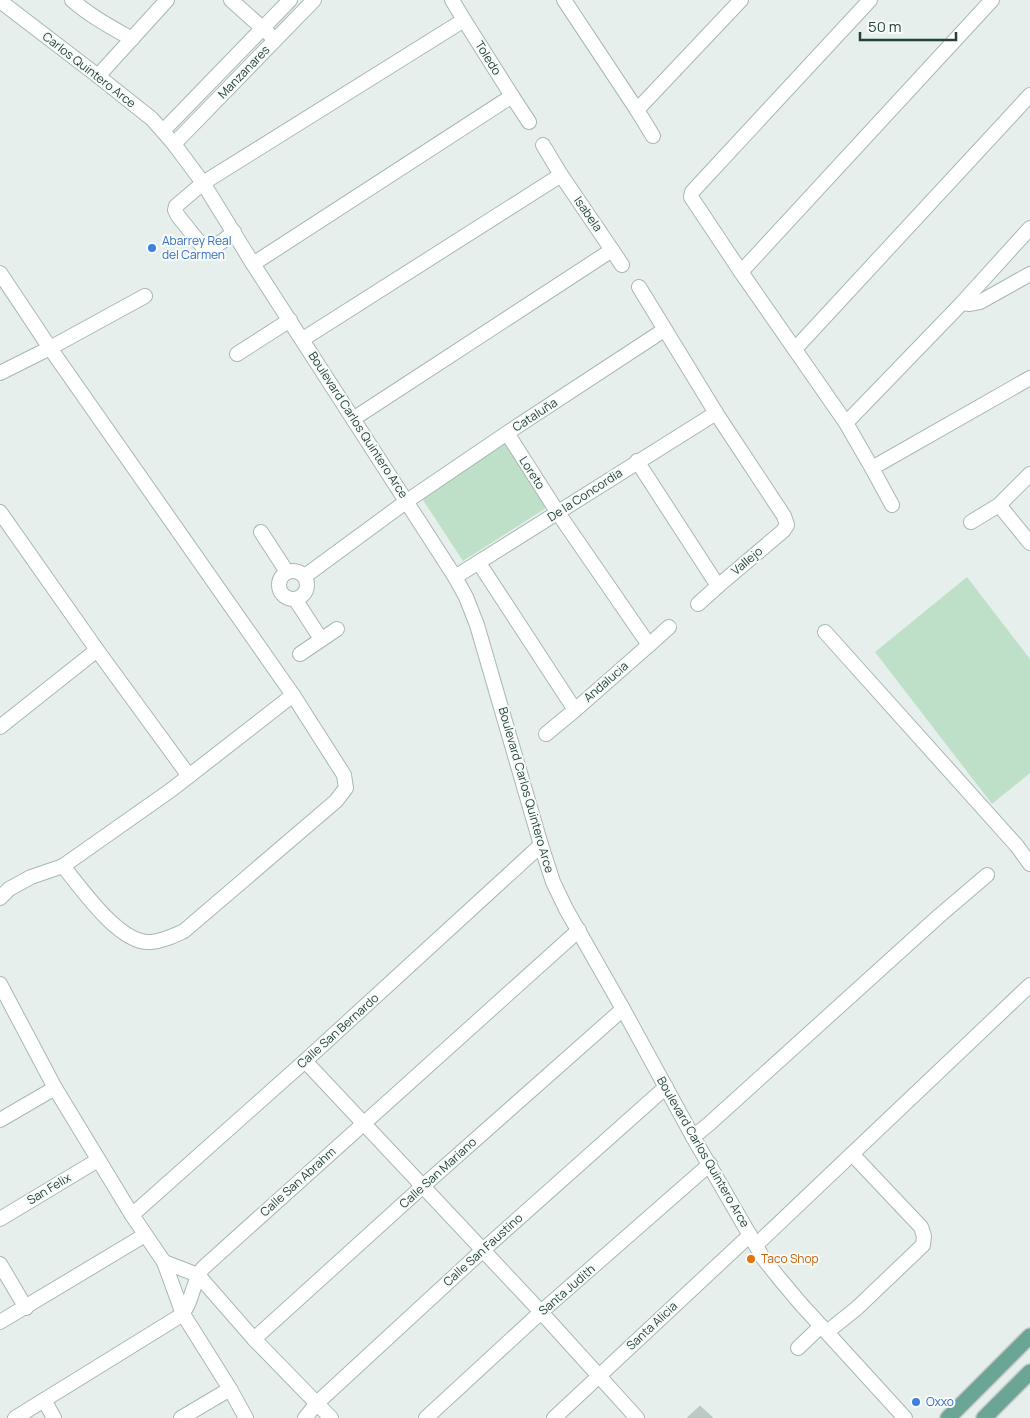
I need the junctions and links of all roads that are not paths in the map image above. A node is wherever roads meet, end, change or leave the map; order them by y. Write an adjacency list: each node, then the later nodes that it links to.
1 (72, 0): 14 (street)
2 (168, 0): 14 (street)
3 (231, 0): 13 (street)
4 (290, 0): 13 (street, Manzanares)
5 (314, 0): 15 (street, Manzanares)
6 (452, 0): 12 (street, Toledo)
7 (564, 0): 19 (street)
8 (741, 0): 19 (street)
9 (870, 0): 32 (street)
10 (992, 0): 32 (street)
11 (0, 1): 16 (street, Carlos Quintero Arce)
12 (464, 20): 18 (street, Toledo); 26 (street)
13 (262, 28): 15 (street); 21 (street, Manzanares)
14 (132, 39): 16 (street)
15 (276, 40): 23 (street, Manzanares)
16 (98, 76): 21 (street, Carlos Quintero Arce)
17 (1030, 95): 42 (street)
18 (512, 96): 20 (street, Toledo); 30 (street)
19 (637, 110): 22 (street)
20 (529, 122)
21 (163, 131): 23 (street, Carlos Quintero Arce)
22 (653, 136)
23 (174, 144): 26 (street, Boulevard Carlos Quintero Arce)
24 (543, 145): 25 (street, Isabela)
25 (561, 175): 29 (street, Isabela); 40 (street)
26 (204, 183): 28 (street, Boulevard Carlos Quintero Arce); 28 (street)
27 (1030, 228): 37 (street)
28 (234, 232): 30 (street, Boulevard Carlos Quintero Arce)
29 (612, 250): 31 (street, Isabela); 47 (street)
30 (253, 264): 38 (street, Boulevard Carlos Quintero Arce)
31 (622, 265)
32 (741, 272): 42 (street)
33 (0, 273): 41 (street)
34 (1030, 274): 37 (street)
35 (639, 287): 39 (street)
36 (145, 296): 41 (street)
37 (962, 304): 48 (street)
38 (290, 320): 40 (street, Boulevard Carlos Quintero Arce); 43 (street)
39 (664, 330): 46 (street); 49 (street, Cataluña)
40 (303, 339): 47 (street, Boulevard Carlos Quintero Arce)
41 (50, 348): 44 (street); 75 (street)
42 (795, 349): 48 (street)
43 (237, 354)
44 (0, 372)
45 (1030, 378): 51 (street)
46 (716, 412): 50 (street, De la Concordia); 65 (street, Vallejo)
47 (353, 419): 53 (street, Boulevard Carlos Quintero Arce)
48 (846, 423): 51 (street)
49 (507, 434): 53 (street, Cataluña); 57 (street, Loreto)
50 (637, 461): 57 (street, De la Concordia); 65 (street)
51 (872, 468): 54 (street)
52 (1030, 474): 55 (street)
53 (407, 501): 63 (street, Cataluña); 64 (street, Boulevard Carlos Quintero Arce)
54 (892, 505)
55 (999, 505): 58 (street); 60 (street)
56 (0, 512): 73 (street)
57 (558, 513): 61 (street, De la Concordia); 72 (street)
58 (971, 522)
59 (261, 532): 62 (street)
60 (1030, 543)
61 (479, 563): 64 (street, De la Concordia); 76 (street, Andalucia)
62 (287, 572): 63 (street); 66 (street)
63 (305, 576): 66 (street)
64 (455, 577): 80 (street, Boulevard Carlos Quintero Arce)
65 (718, 586): 67 (street)
66 (295, 599): 71 (street)
67 (698, 604)
68 (670, 627): 72 (street, Andalucia)
69 (337, 629): 71 (street)
70 (825, 632): 81 (street)
71 (321, 639): 74 (street)
72 (649, 645): 76 (street, Andalucia)
73 (97, 650): 77 (street); 79 (street)
74 (300, 654)
75 (293, 695): 79 (street); 82 (street)
76 (575, 710): 78 (street)
77 (0, 727)
78 (546, 734)
79 (189, 776): 82 (street)
80 (541, 845): 85 (street, Boulevard Carlos Quintero Arce); 89 (street, Calle San Bernardo)
81 (1030, 864)
82 (63, 866): 84 (street)
83 (988, 875): 94 (street)
84 (0, 898)
85 (578, 930): 88 (street, Boulevard Carlos Quintero Arce); 93 (street, Calle San Abrahm)
86 (0, 984): 91 (street)
87 (1030, 986): 95 (street, Santa Alicia)
88 (623, 1008): 90 (street, Boulevard Carlos Quintero Arce); 98 (street, Calle San Mariano)
89 (305, 1061): 93 (street); 99 (street, Calle San Bernardo)
90 (666, 1087): 94 (street, Boulevard Carlos Quintero Arce); 103 (street, Calle San Faustino)
91 (55, 1088): 92 (street); 96 (street)
92 (0, 1120)
93 (364, 1123): 98 (street); 106 (street, Calle San Abrahm)
94 (693, 1137): 97 (street, Boulevard Carlos Quintero Arce)
95 (852, 1154): 102 (street, Santa Alicia); 111 (street)
96 (98, 1160): 99 (street); 100 (street, San Felix)
97 (710, 1164): 102 (street, Boulevard Carlos Quintero Arce); 108 (street, Santa Judith)
98 (423, 1186): 103 (street); 113 (street, Calle San Mariano)
99 (132, 1215): 101 (street)
100 (0, 1219)
101 (145, 1234): 104 (street); 107 (street)
102 (753, 1240): 111 (street, Boulevard Carlos Quintero Arce); 116 (street, Santa Alicia)
103 (483, 1250): 108 (street); 119 (street, Calle San Faustino)
104 (164, 1262): 106 (street); 109 (street)
105 (0, 1264): 107 (street)
106 (198, 1275): 109 (street, Calle San Abrahm); 113 (street)
107 (26, 1308): 110 (street)
108 (541, 1312): 116 (street); 126 (street, Santa Judith)
109 (183, 1314): 117 (street); 118 (street)
110 (0, 1322)
111 (824, 1329): 114 (street); 129 (street, Boulevard Carlos Quintero Arce)
112 (1030, 1336): 130 (main road)
113 (254, 1338): 119 (street)
114 (798, 1348)
115 (1030, 1372): 131 (main road)
116 (599, 1376): 127 (street, Santa Alicia); 128 (street)
117 (230, 1389): 122 (street); 123 (street)
118 (44, 1400): 120 (street); 121 (street)
119 (317, 1403): 124 (street, Calle San Faustino); 125 (street)
120 (15, 1418)
121 (54, 1418)
122 (182, 1418)
123 (246, 1418)
124 (305, 1418)
125 (331, 1418)
126 (426, 1418)
127 (554, 1418)
128 (637, 1418)
129 (905, 1418)
130 (948, 1418)
131 (984, 1418)

